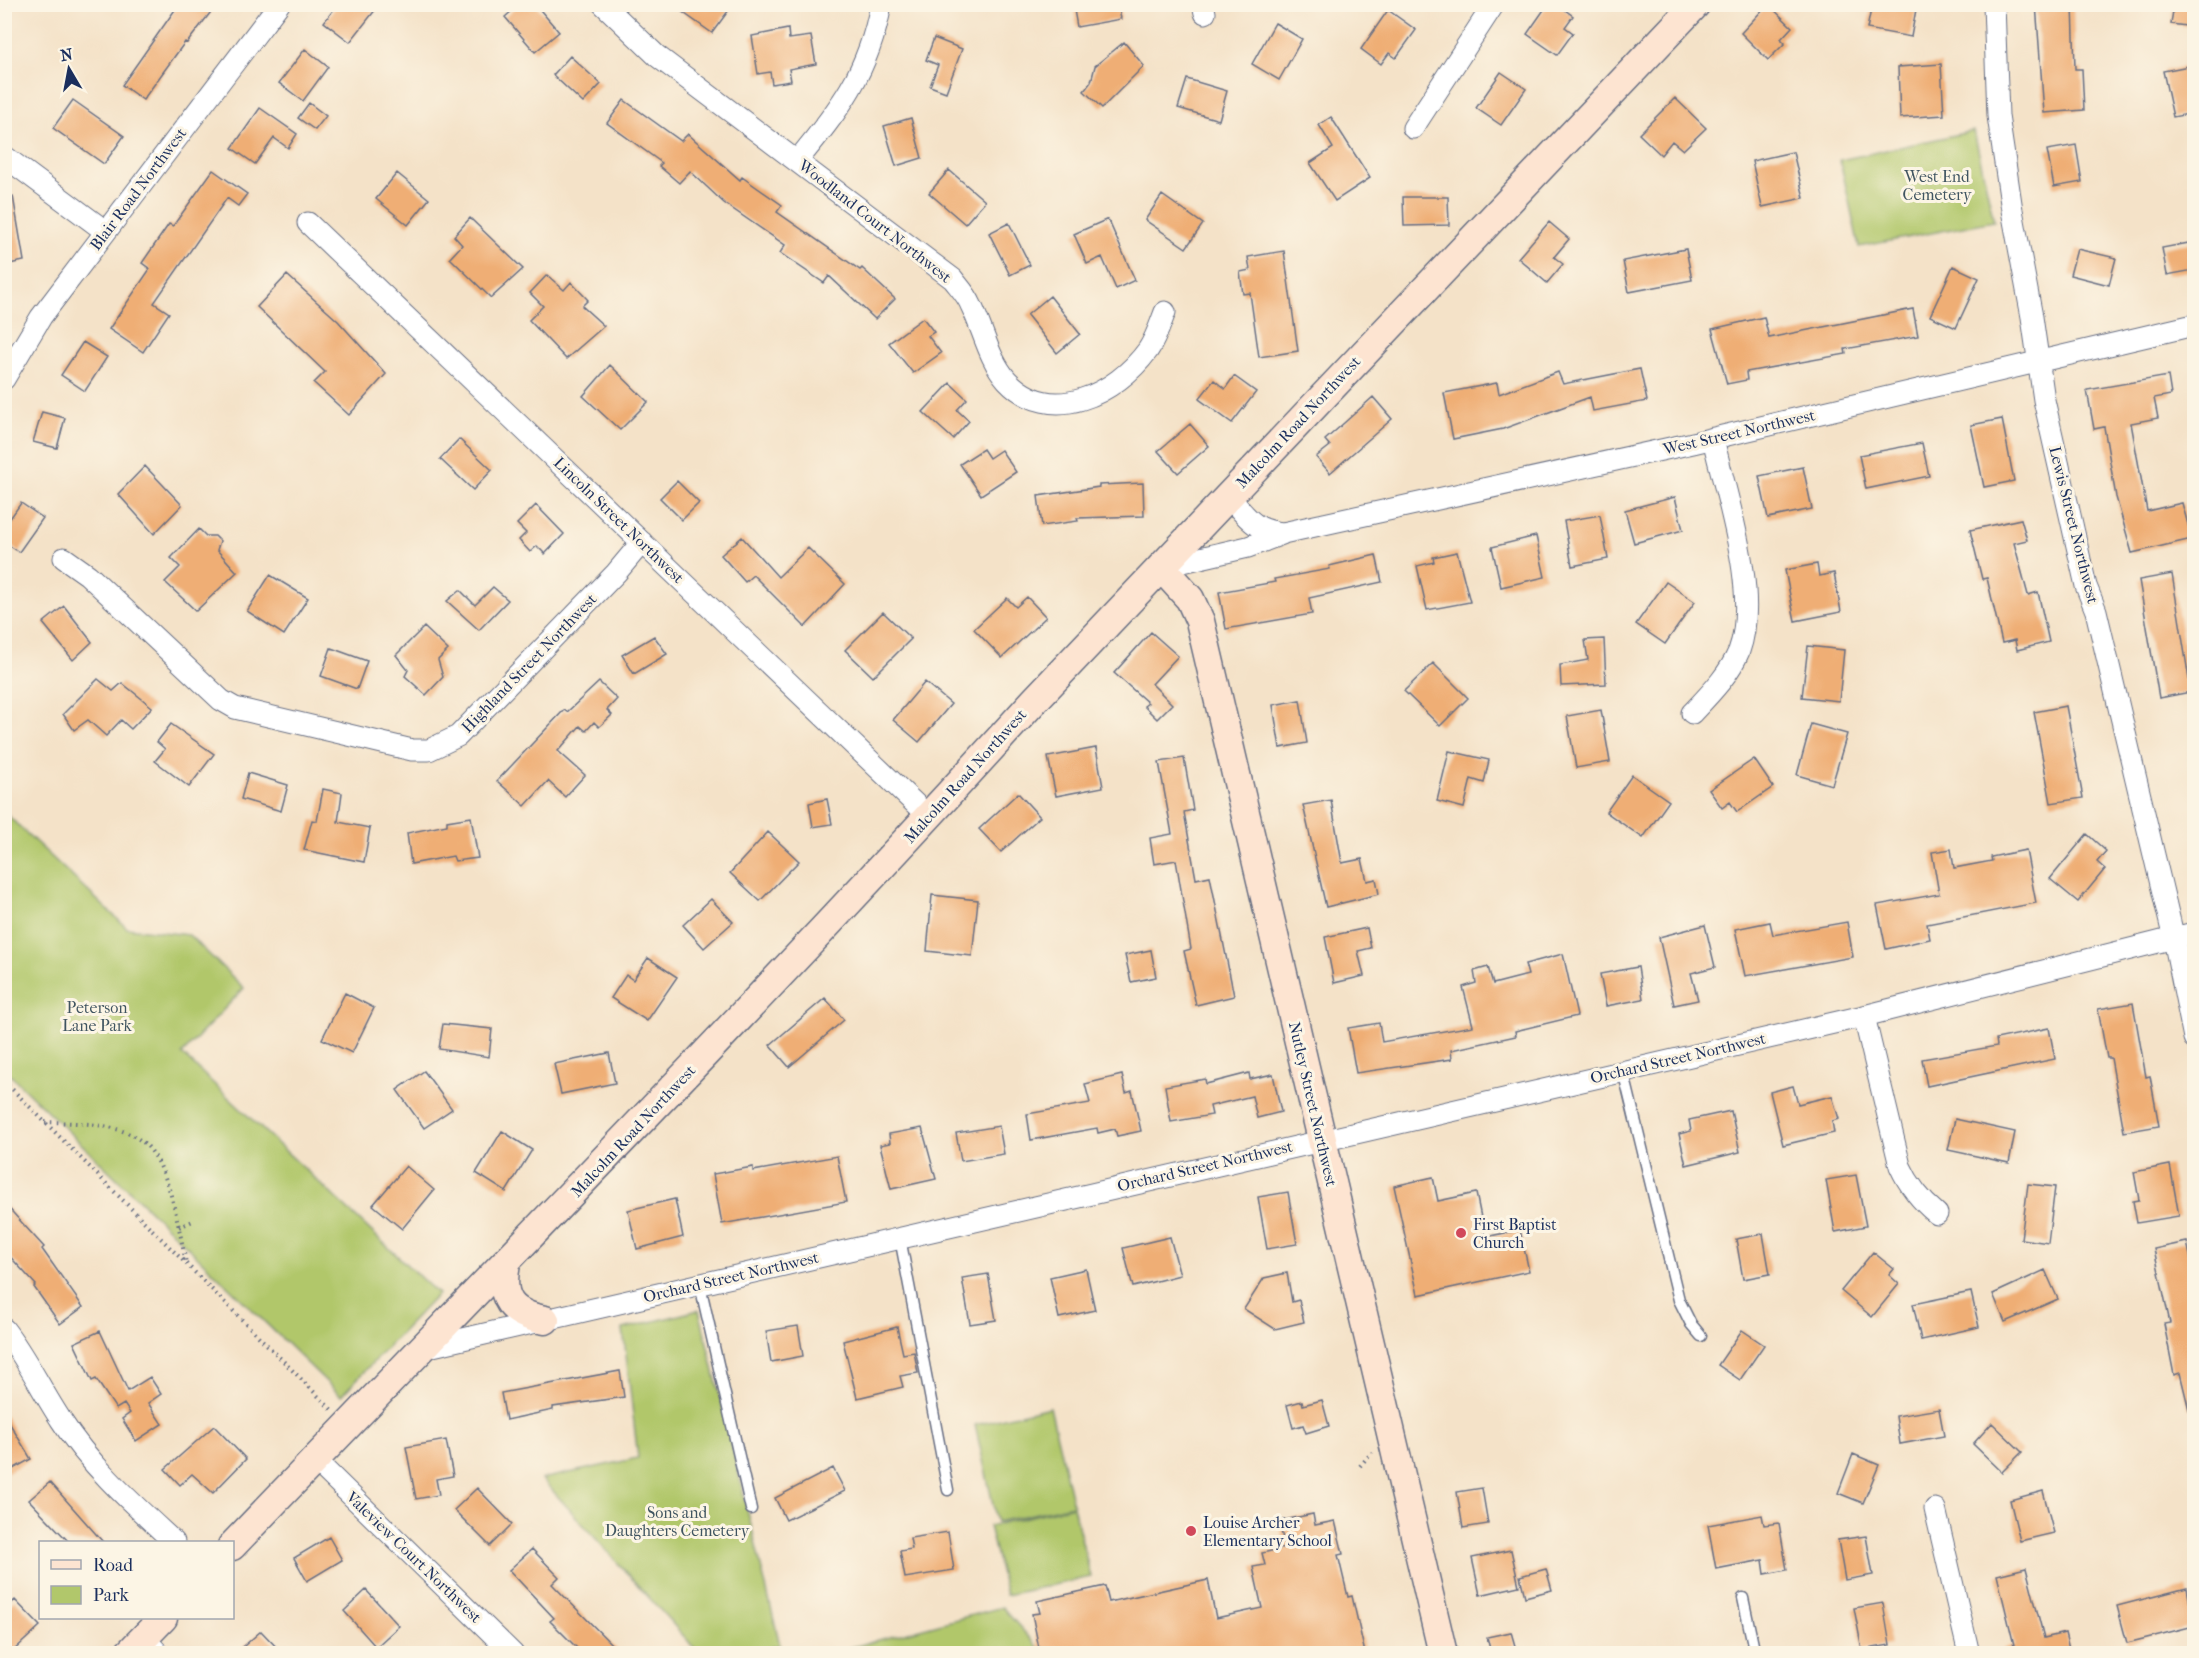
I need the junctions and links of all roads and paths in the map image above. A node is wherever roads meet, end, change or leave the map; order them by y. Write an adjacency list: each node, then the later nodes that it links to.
1 (279, 4): 11 (street, Blair Road Northwest)
2 (603, 4): 9 (street, Woodland Court Northwest)
3 (881, 4): 9 (street)
4 (1494, 4): 7 (street)
5 (1696, 4): 17 (main road, Malcolm Road Northwest)
6 (1994, 4): 14 (street, Lewis Street Northwest)
7 (1413, 128)
8 (4, 156): 11 (street)
9 (797, 161): 12 (street, Woodland Court Northwest)
10 (308, 223): 19 (street, Lincoln Street Northwest)
11 (105, 231): 15 (street, Blair Road Northwest)
12 (1165, 312)
13 (2194, 325): 14 (street, West Street Northwest)
14 (2036, 362): 16 (street, West Street Northwest); 24 (street, Lewis Street Northwest)
15 (4, 379)
16 (1713, 438): 18 (street, West Street Northwest); 22 (street)
17 (1228, 496): 18 (street, West Street Northwest); 21 (main road, Malcolm Road Northwest)
18 (1283, 533): 21 (street, West Street Northwest)
19 (642, 542): 20 (street, Highland Street Northwest); 23 (street, Lincoln Street Northwest)
20 (64, 558)
21 (1161, 567): 23 (main road, Malcolm Road Northwest); 30 (main road, Nutley Street Northwest)
22 (1692, 713)
23 (929, 817): 36 (main road, Malcolm Road Northwest)
24 (2184, 936): 25 (street, Orchard Street Northwest); 26 (street, Lewis Street Northwest)
25 (1864, 1016): 27 (street, Orchard Street Northwest); 31 (street)
26 (2194, 1038)
27 (1623, 1070): 30 (street, Orchard Street Northwest); 40 (lane)
28 (4, 1081): 29 (path)
29 (45, 1122): 33 (path); 35 (path)
30 (1321, 1139): 34 (street, Orchard Street Northwest); 55 (main road, Nutley Street Northwest)
31 (1937, 1214)
32 (193, 1221): 33 (path)
33 (179, 1227): 35 (path)
34 (900, 1238): 37 (street, Orchard Street Northwest); 46 (lane)
35 (186, 1264): 42 (path)
36 (506, 1264): 38 (main road); 41 (main road, Malcolm Road Northwest)
37 (700, 1285): 38 (street, Orchard Street Northwest); 47 (lane)
38 (545, 1320): 41 (street, Orchard Street Northwest)
39 (4, 1329): 49 (street)
40 (1701, 1336)
41 (424, 1348): 42 (main road, Malcolm Road Northwest)
42 (347, 1425): 44 (main road, Malcolm Road Northwest)
43 (1372, 1452): 45 (path)
44 (315, 1460): 50 (main road, Malcolm Road Northwest); 54 (street, Valeview Court Northwest)
45 (1360, 1466)
46 (948, 1490)
47 (751, 1509)
48 (1935, 1509): 57 (street)
49 (173, 1541)
50 (234, 1544)
51 (1743, 1598): 56 (lane)
52 (162, 1619): 53 (main road)
53 (144, 1648)
54 (513, 1653)
55 (1443, 1653)
56 (1755, 1653)
57 (1969, 1653)

